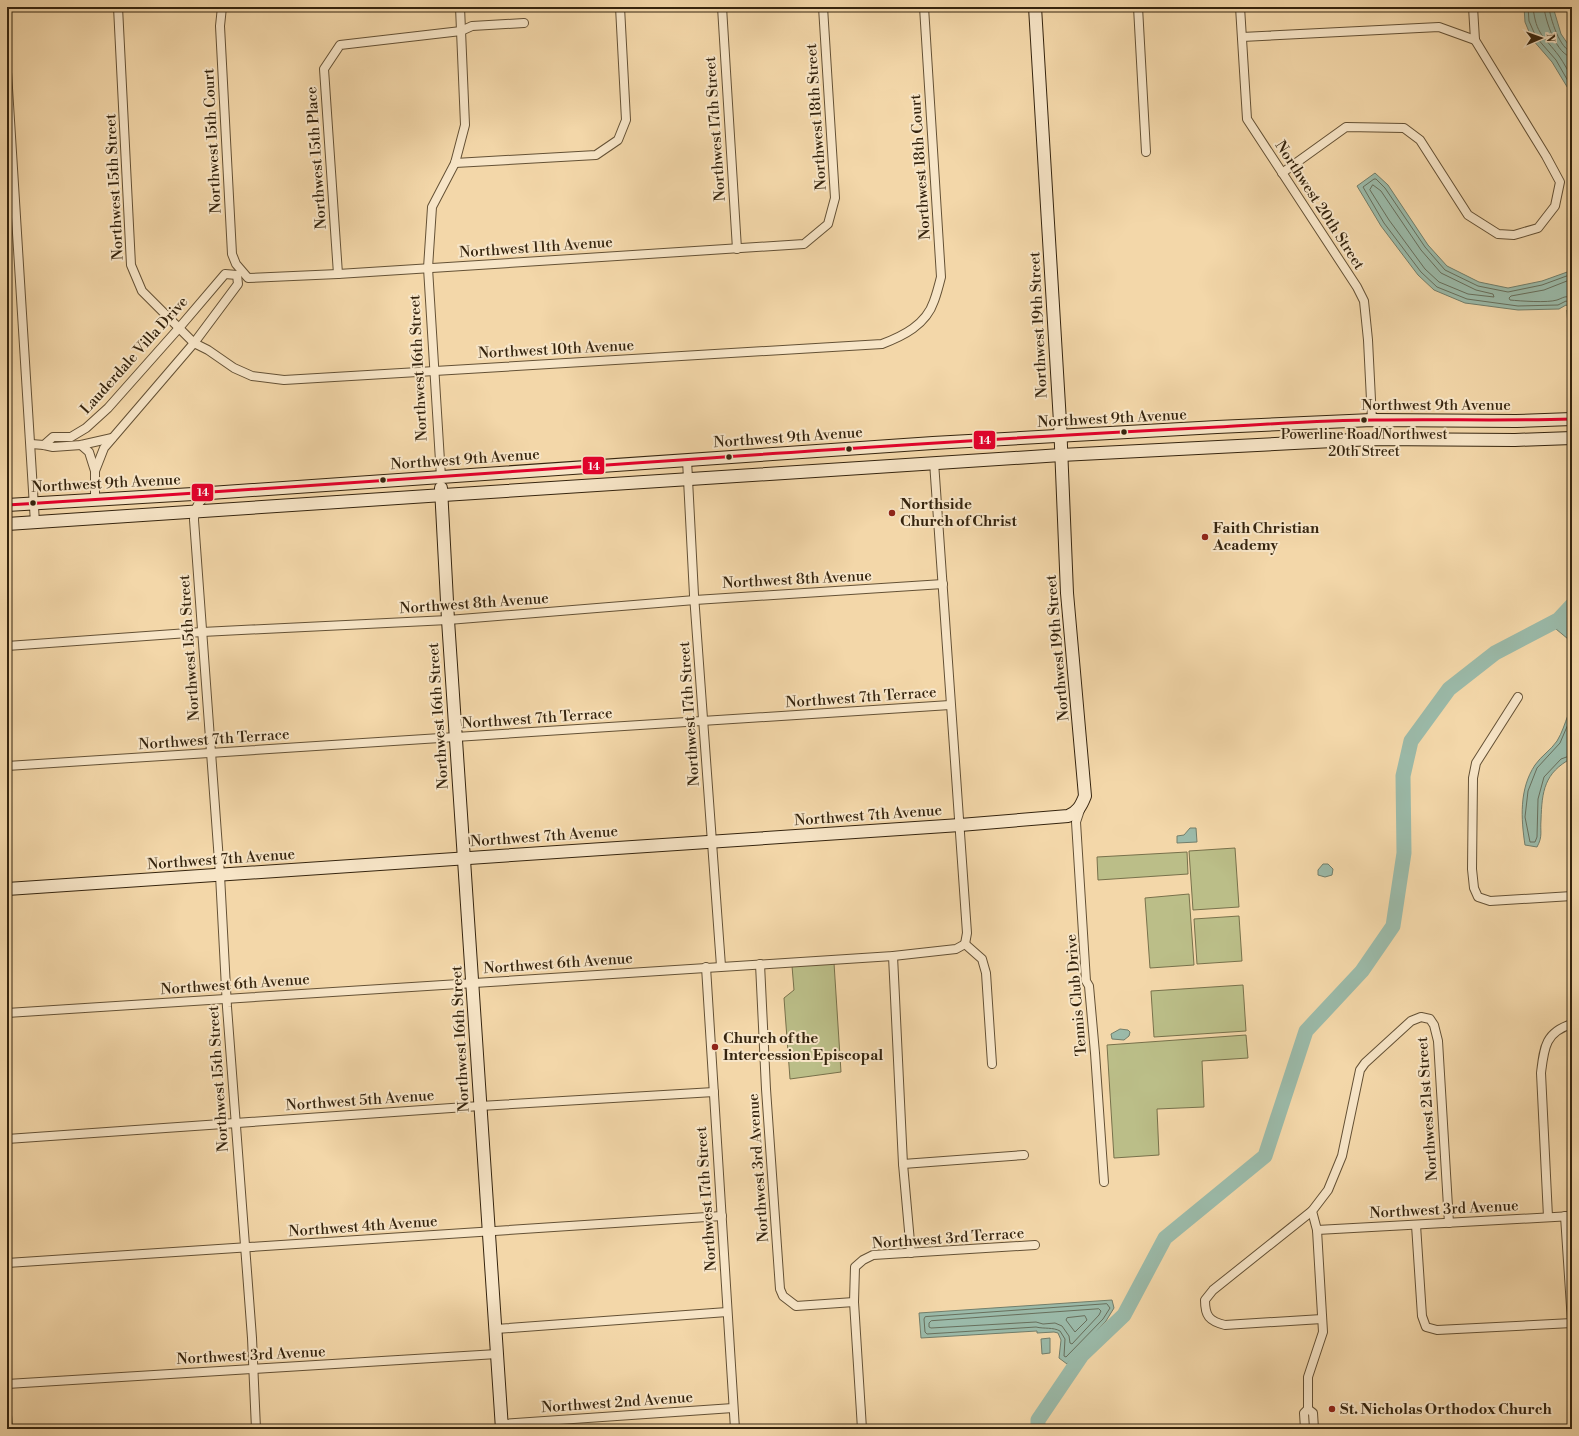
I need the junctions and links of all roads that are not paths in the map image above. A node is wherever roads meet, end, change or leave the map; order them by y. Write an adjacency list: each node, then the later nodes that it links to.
1 (118, 7): 26 (street, Northwest 15th Street)
2 (222, 7): 23 (street, Northwest 15th Court)
3 (460, 7): 13 (street, Northwest 16th Street)
4 (620, 7): 18 (street)
5 (722, 7): 21 (street, Northwest 17th Street)
6 (823, 7): 20 (street, Northwest 18th Street)
7 (924, 7): 25 (street, Northwest 18th Court)
8 (1035, 7): 32 (main road, Northwest 19th Street)
9 (1138, 7): 17 (street)
10 (1240, 7): 14 (street, Northwest 20th Street)
11 (1473, 7): 15 (street)
12 (524, 23): 13 (street)
13 (461, 31): 18 (street, Northwest 16th Street); 24 (street, Northwest 15th Place)
14 (1242, 37): 15 (street); 19 (street, Northwest 20th Street)
15 (1475, 40): 19 (street)
16 (7, 72): 37 (street)
17 (1146, 152)
18 (455, 163): 22 (street, Northwest 16th Street)
19 (1282, 173): 30 (street, Northwest 20th Street)
20 (828, 224): 21 (street, Northwest 11th Avenue)
21 (737, 249): 22 (street, Northwest 11th Avenue)
22 (428, 268): 24 (street, Northwest 11th Avenue); 28 (street, Northwest 16th Street)
23 (239, 273): 24 (street, Northwest 11th Avenue); 26 (street, Lauderdale Villa Drive); 27 (street)
24 (338, 274)
25 (922, 321): 28 (street, Northwest 10th Avenue)
26 (179, 328): 27 (street, Northwest 15th Street); 38 (street, Lauderdale Villa Drive)
27 (194, 343): 28 (street, Northwest 10th Avenue); 33 (street)
28 (435, 371): 44 (street, Northwest 16th Street)
29 (1572, 419): 31 (main road, Northwest 9th Avenue)
30 (1372, 420): 31 (main road, Northwest 9th Avenue); 32 (main road, Northwest 9th Avenue); 36 (main road)
31 (1402, 420): 35 (main road)
32 (1060, 437): 40 (main road, Northwest 19th Street); 41 (main road, Northwest 9th Avenue)
33 (112, 438): 39 (street, Lauderdale Villa Drive); 43 (street)
34 (1572, 438): 35 (main road)
35 (1372, 439): 36 (main road)
36 (1343, 440): 40 (main road)
37 (31, 444): 38 (street, Lauderdale Villa Drive); 49 (street)
38 (44, 445): 39 (street, Lauderdale Villa Drive)
39 (81, 445): 43 (street)
40 (1061, 455): 42 (main road); 65 (main road, Northwest 19th Street)
41 (687, 460): 44 (main road, Northwest 9th Avenue); 45 (street, Northwest 17th Street)
42 (934, 462): 45 (main road); 54 (street)
43 (96, 472): 48 (street)
44 (441, 477): 46 (main road, Northwest 9th Avenue); 47 (main road, Northwest 16th Street)
45 (688, 480): 47 (main road); 55 (street, Northwest 17th Street)
46 (210, 493): 48 (main road, Northwest 9th Avenue); 51 (street)
47 (442, 495): 51 (main road); 56 (main road, Northwest 16th Street)
48 (95, 500): 49 (main road, Northwest 9th Avenue)
49 (34, 503): 50 (main road, Northwest 9th Avenue); 52 (street)
50 (7, 505)
51 (194, 511): 52 (main road); 57 (street, Northwest 15th Street)
52 (35, 523): 53 (main road)
53 (7, 524)
54 (943, 584): 55 (street, Northwest 8th Avenue); 60 (street)
55 (695, 600): 56 (street, Northwest 8th Avenue); 61 (street, Northwest 17th Street)
56 (448, 620): 57 (street, Northwest 8th Avenue); 62 (main road, Northwest 16th Street)
57 (202, 632): 58 (street, Northwest 8th Avenue); 63 (street, Northwest 15th Street)
58 (7, 646)
59 (1518, 696): 71 (street)
60 (950, 705): 61 (street, Northwest 7th Terrace); 66 (street)
61 (703, 720): 62 (street, Northwest 7th Terrace); 67 (street, Northwest 17th Street)
62 (456, 738): 63 (street, Northwest 7th Terrace); 68 (main road, Northwest 16th Street)
63 (210, 753): 64 (street, Northwest 7th Terrace); 69 (street, Northwest 15th Street)
64 (7, 766)
65 (1081, 807): 66 (main road, Northwest 7th Avenue); 88 (street, Tennis Club Drive)
66 (960, 825): 67 (main road, Northwest 7th Avenue); 72 (street)
67 (712, 842): 68 (main road, Northwest 7th Avenue); 75 (street, Northwest 17th Street)
68 (464, 858): 69 (main road, Northwest 7th Avenue); 77 (main road, Northwest 16th Street)
69 (220, 875): 70 (main road, Northwest 7th Avenue); 78 (street, Northwest 15th Street)
70 (7, 889)
71 (1572, 896)
72 (965, 944): 73 (street, Northwest 6th Avenue); 81 (street)
73 (893, 956): 74 (street, Northwest 6th Avenue); 87 (street)
74 (760, 964): 75 (street, Northwest 6th Avenue); 101 (street, Northwest 3rd Avenue)
75 (720, 966): 76 (street, Northwest 6th Avenue)
76 (706, 967): 77 (street, Northwest 6th Avenue); 82 (street, Northwest 17th Street)
77 (473, 983): 78 (street, Northwest 6th Avenue); 83 (main road, Northwest 16th Street)
78 (226, 999): 79 (street, Northwest 6th Avenue); 84 (street, Northwest 15th Street)
79 (7, 1013)
80 (1572, 1024): 92 (street)
81 (992, 1064)
82 (714, 1092): 83 (street, Northwest 5th Avenue); 90 (street, Northwest 17th Street)
83 (480, 1106): 84 (street, Northwest 5th Avenue); 96 (main road, Northwest 16th Street)
84 (236, 1122): 85 (street, Northwest 5th Avenue); 98 (street, Northwest 15th Street)
85 (7, 1139)
86 (1024, 1155): 87 (street)
87 (903, 1164): 99 (street)
88 (1104, 1182)
89 (1312, 1211): 93 (street, Northwest 21st Street); 95 (street); 103 (street)
90 (722, 1216): 96 (street, Northwest 4th Avenue); 102 (street, Northwest 17th Street)
91 (1569, 1216): 92 (street, Northwest 3rd Avenue); 104 (street)
92 (1548, 1217): 93 (street, Northwest 3rd Avenue)
93 (1449, 1223): 94 (street, Northwest 3rd Avenue)
94 (1416, 1225): 95 (street, Northwest 3rd Avenue); 104 (street)
95 (1317, 1230): 103 (street)
96 (490, 1232): 98 (street, Northwest 4th Avenue); 105 (main road, Northwest 16th Street)
97 (1035, 1245): 99 (street, Northwest 3rd Terrace)
98 (245, 1248): 100 (street, Northwest 4th Avenue); 107 (street, Northwest 15th Street)
99 (911, 1253): 101 (street, Northwest 3rd Terrace)
100 (7, 1263)
101 (854, 1302): 116 (street)
102 (727, 1312): 105 (street); 109 (street, Northwest 17th Street)
103 (1322, 1319): 110 (street)
104 (1572, 1322)
105 (496, 1328): 106 (main road, Northwest 16th Street)
106 (497, 1354): 107 (street, Northwest 3rd Avenue); 112 (main road, Northwest 16th Street)
107 (253, 1369): 108 (street, Northwest 3rd Avenue); 114 (street, Northwest 15th Street)
108 (7, 1384)
109 (733, 1408): 112 (street, Northwest 2nd Avenue); 115 (street, Northwest 17th Street)
110 (1308, 1409): 117 (street); 118 (street)
111 (7, 1415): 113 (street)
112 (502, 1427)
113 (8, 1429)
114 (256, 1429)
115 (735, 1429)
116 (862, 1429)
117 (1304, 1429)
118 (1314, 1429)

